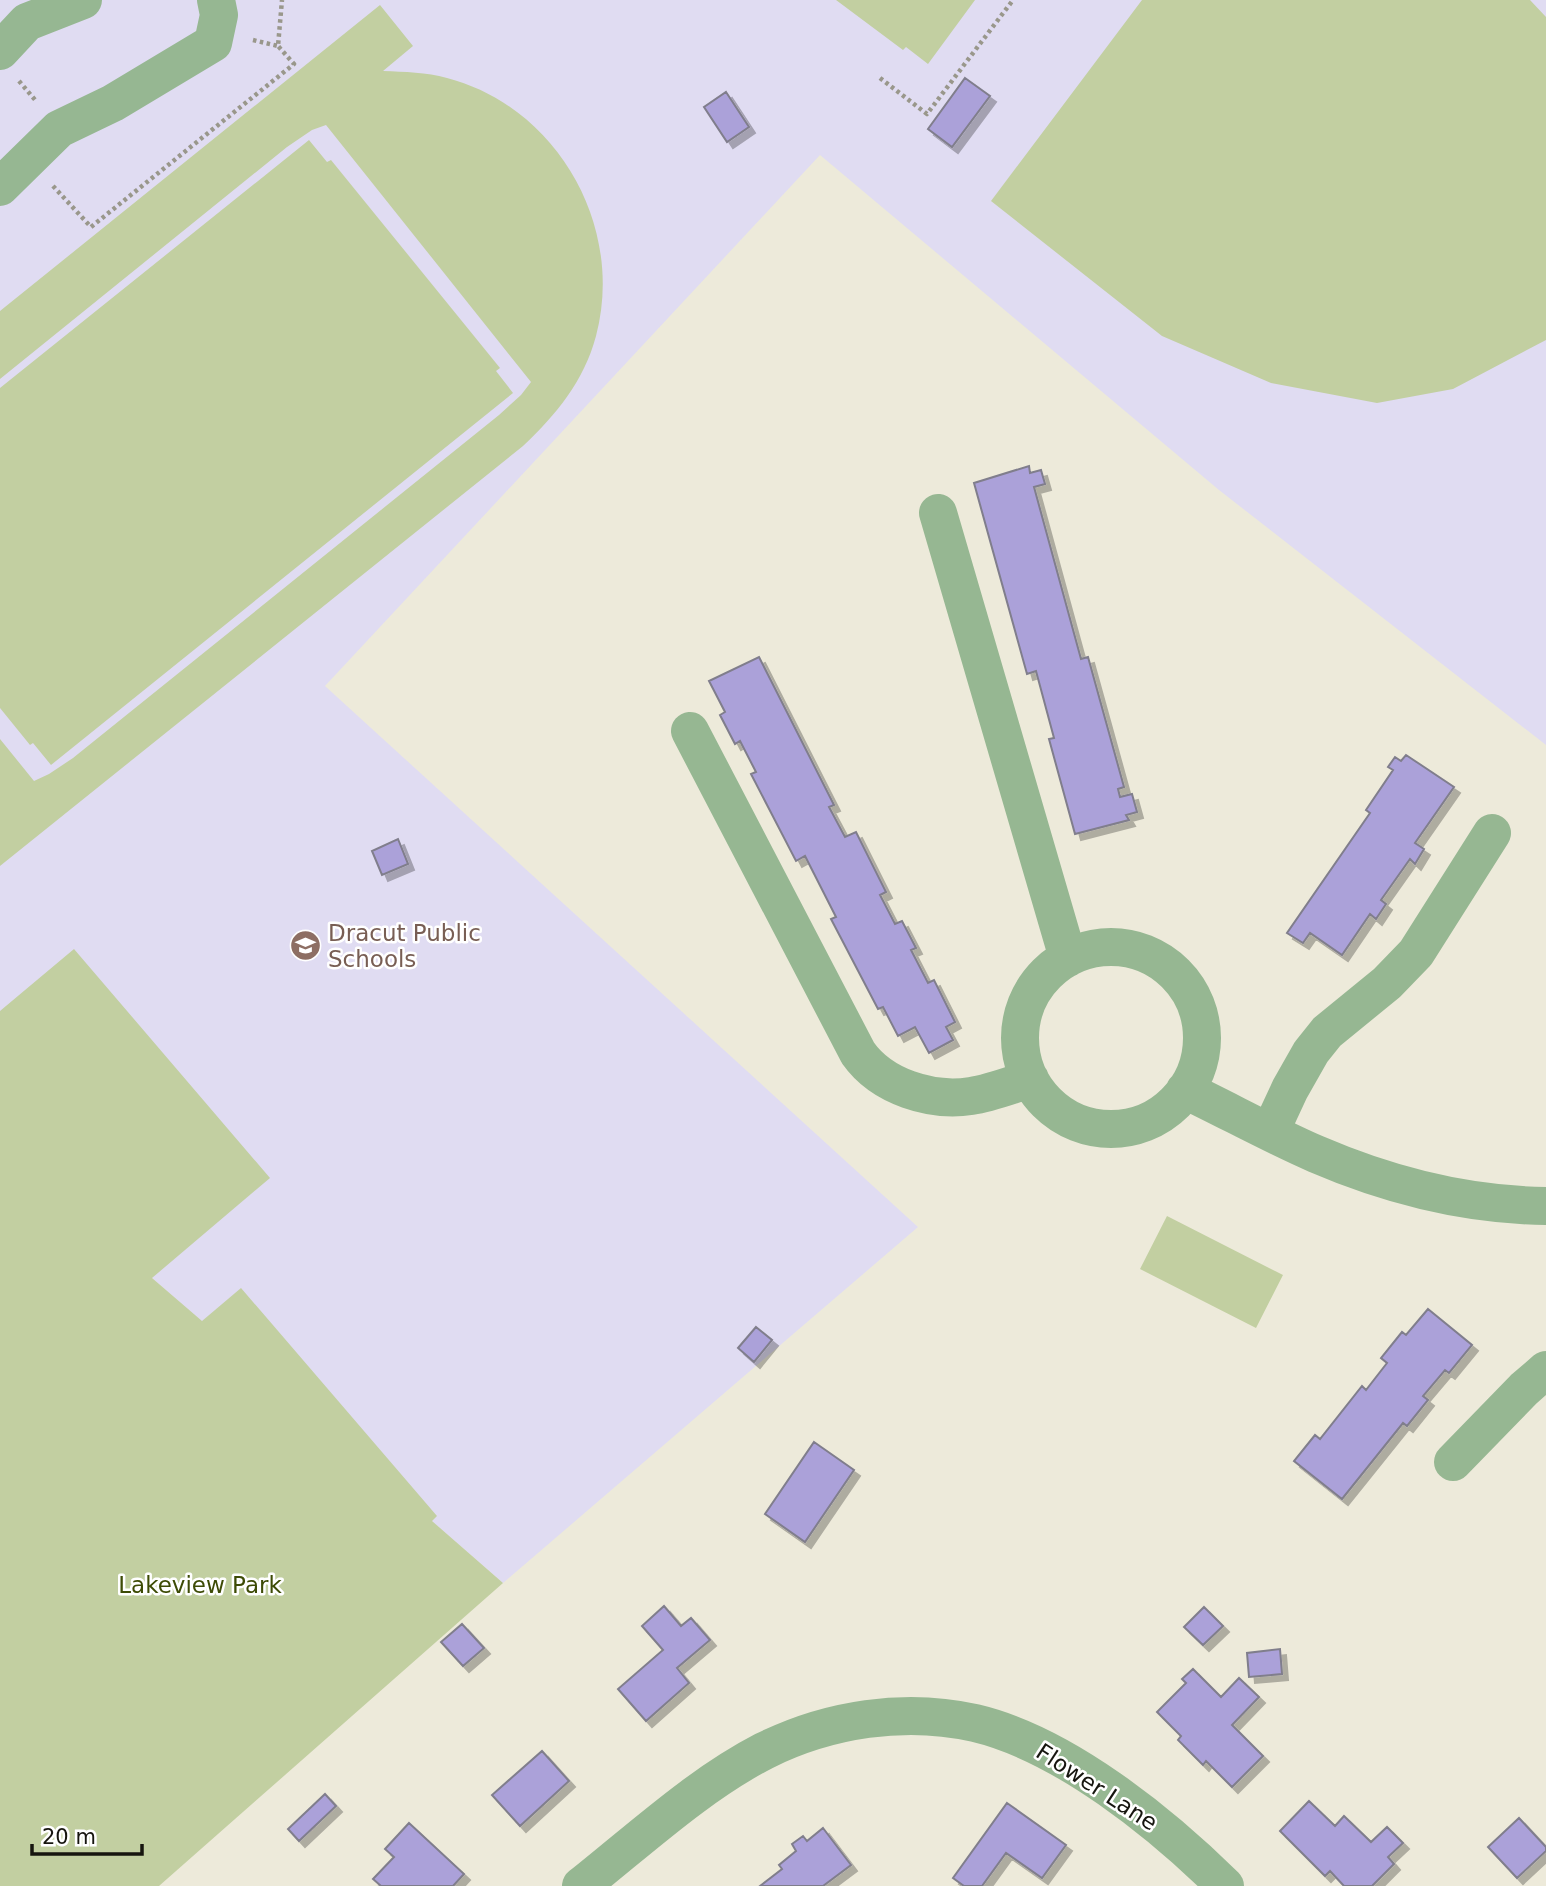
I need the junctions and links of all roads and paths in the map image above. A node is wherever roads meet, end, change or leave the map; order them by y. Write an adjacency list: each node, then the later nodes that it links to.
1 (83, 0): 5 (street)
2 (282, 0): 6 (path)
3 (1013, 0): 8 (path)
4 (216, 16): 6 (path); 9 (street)
5 (13, 18): 7 (street)
6 (278, 46): 10 (path)
7 (8, 65): 9 (path)
8 (880, 78)
9 (59, 129): 10 (street)
10 (28, 159): 11 (street)
11 (0, 187)
12 (938, 513): 15 (street)
13 (690, 731): 16 (street)
14 (1492, 833): 18 (street)
15 (1068, 958): 16 (street); 17 (street)
16 (1030, 1079): 17 (street)
17 (1185, 1090): 18 (street)
18 (1270, 1132): 19 (street)
19 (1546, 1206)
20 (1546, 1370): 21 (street)
21 (1453, 1462)
22 (581, 1886): 23 (street, Flower Lane)
23 (1225, 1886)

